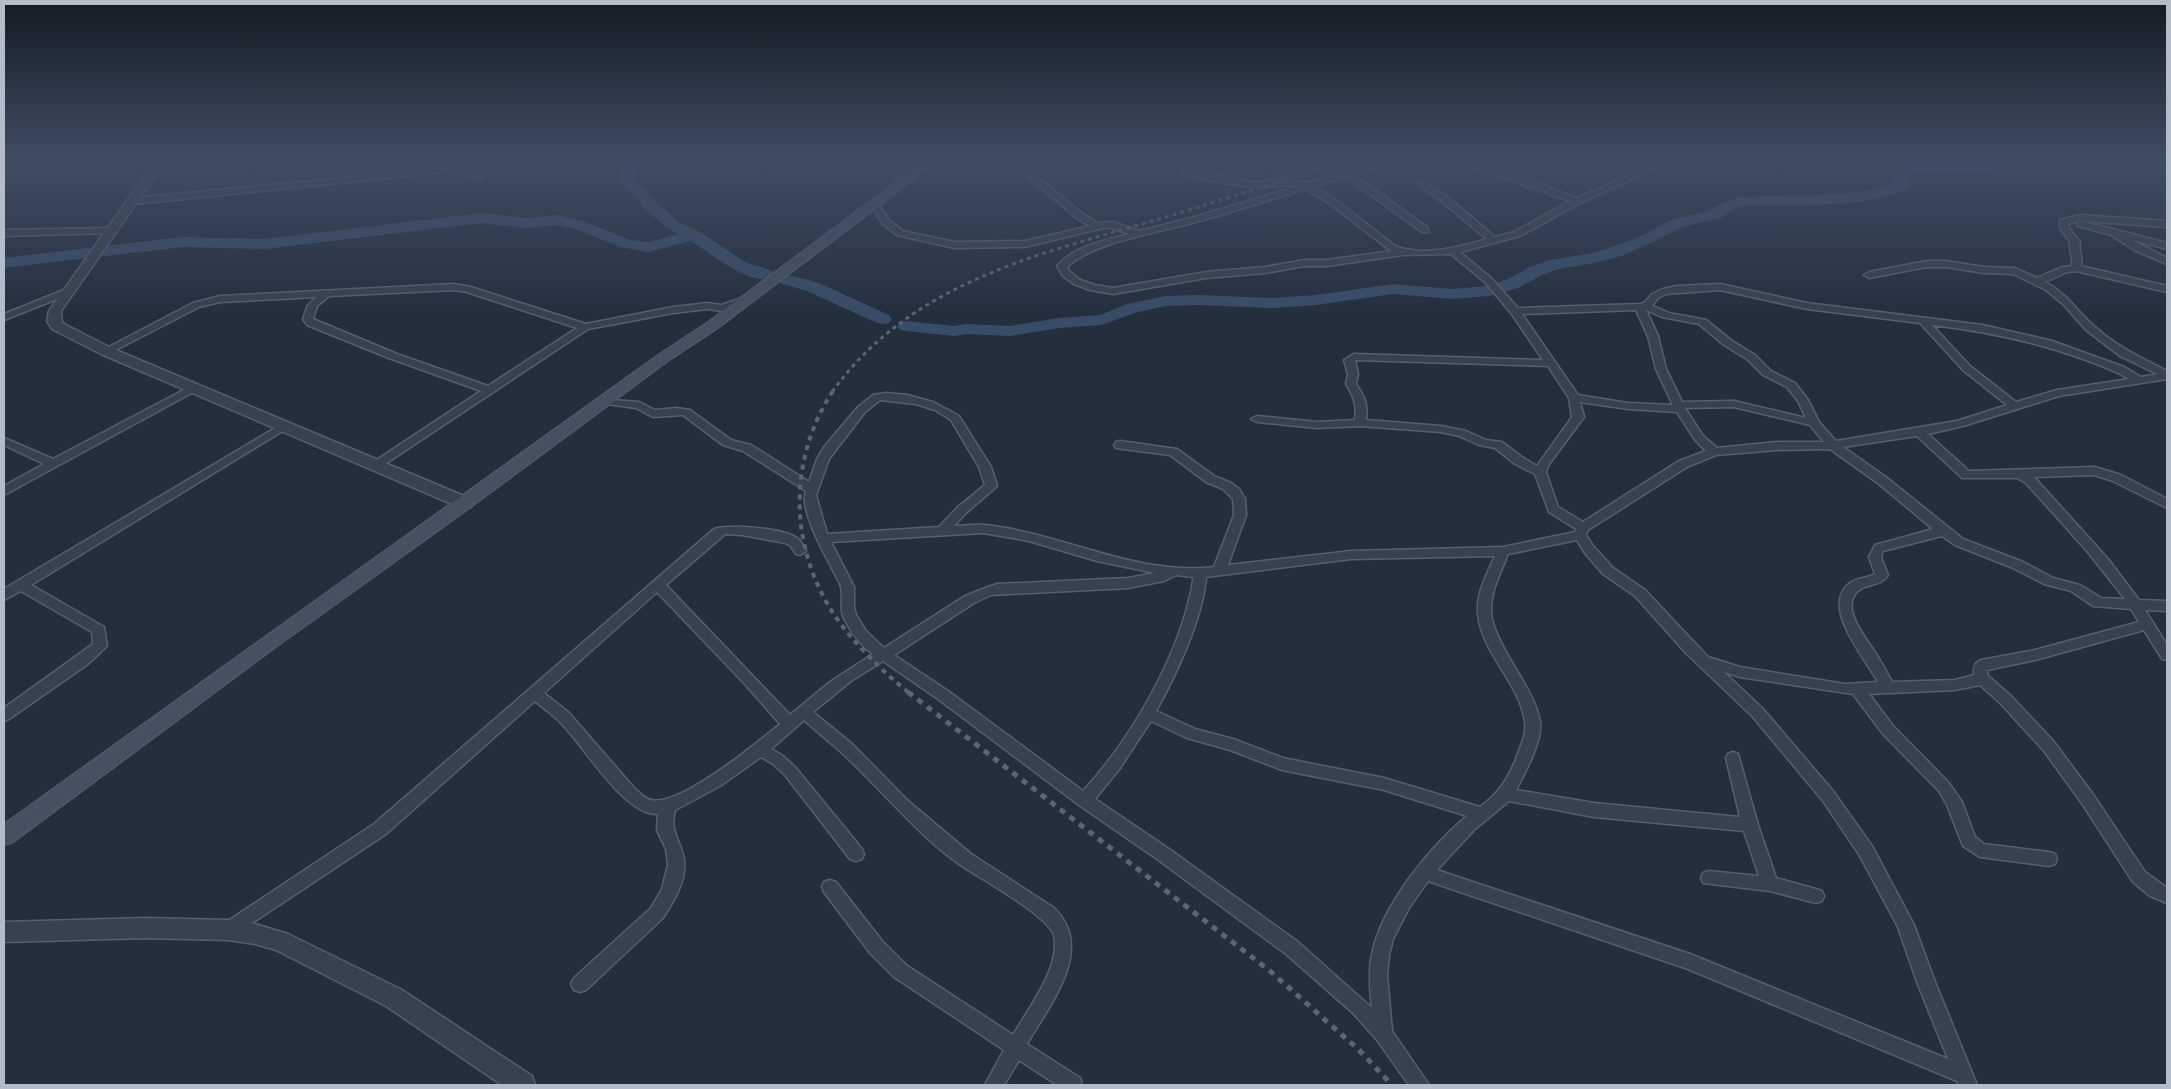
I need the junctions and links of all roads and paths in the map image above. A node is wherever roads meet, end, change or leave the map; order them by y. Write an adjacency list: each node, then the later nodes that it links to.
1 (125, 212): 14 (street)
2 (862, 212): 29 (main road)
3 (880, 212): 12 (street)
4 (1074, 212): 12 (street)
5 (1219, 212): 17 (street)
6 (1346, 212): 21 (street)
7 (1400, 212): 13 (street)
8 (1459, 212): 18 (street)
9 (1558, 212): 18 (street)
10 (2063, 222): 11 (street); 16 (street); 23 (street)
11 (2167, 224)
12 (1095, 225): 17 (street)
13 (1425, 230)
14 (110, 231): 15 (street); 27 (street)
15 (4, 233)
16 (2114, 233): 19 (street); 22 (street)
17 (1138, 234): 21 (street)
18 (1492, 239): 20 (street)
19 (2167, 246)
20 (1453, 251): 21 (street); 31 (street)
21 (1403, 252)
22 (2167, 260)
23 (2076, 268): 25 (street); 26 (street)
24 (1869, 275): 25 (street)
25 (2040, 281): 37 (street)
26 (2167, 289)
27 (68, 291): 32 (street); 35 (street)
28 (325, 295): 34 (street); 35 (street); 40 (street)
29 (745, 300): 34 (street); 42 (main road)
30 (1641, 306): 31 (street); 33 (street); 43 (street); 47 (street)
31 (1515, 311): 36 (street)
32 (4, 317)
33 (1924, 322): 38 (street); 44 (street)
34 (584, 327): 40 (street)
35 (106, 351): 39 (street)
36 (1550, 363): 41 (street); 46 (street)
37 (2167, 375): 38 (street)
38 (2139, 380): 44 (street)
39 (193, 388): 48 (street); 54 (street)
40 (488, 390): 55 (street)
41 (1574, 398): 43 (street); 56 (street)
42 (604, 401): 58 (street); 60 (main road)
43 (1680, 407): 47 (street); 53 (street)
44 (2016, 407): 49 (street)
45 (1257, 419): 46 (street)
46 (1360, 423): 56 (street)
47 (1814, 423): 52 (street)
48 (282, 427): 55 (street); 72 (street)
49 (1920, 432): 52 (street); 57 (street)
50 (4, 441): 54 (street)
51 (1120, 445): 68 (street)
52 (1832, 445): 53 (street); 63 (street)
53 (1714, 452): 64 (street)
54 (52, 464): 59 (street)
55 (376, 466): 60 (street)
56 (1540, 472): 64 (street)
57 (2019, 474): 61 (street); 74 (street)
58 (811, 489): 62 (street); 65 (street)
59 (4, 491)
60 (465, 503): 95 (main road)
61 (2167, 504)
62 (943, 531): 65 (street); 69 (street)
63 (1943, 531): 74 (street); 81 (street)
64 (1582, 532): 67 (street); 79 (street)
65 (823, 538): 77 (street)
66 (800, 551): 71 (street)
67 (1504, 551): 68 (street); 90 (street)
68 (1219, 571): 70 (street)
69 (1173, 572): 70 (street); 77 (street)
70 (1200, 573): 85 (street)
71 (658, 585): 83 (street); 87 (street)
72 (21, 586): 73 (street); 86 (street)
73 (4, 596)
74 (2134, 604): 75 (street); 76 (street)
75 (2167, 606)
76 (2146, 624): 78 (street); 80 (street)
77 (883, 655): 84 (street); 91 (street)
78 (2167, 655)
79 (1706, 661): 82 (street); 109 (street)
80 (1982, 679): 81 (street); 103 (street)
81 (1888, 688): 82 (street)
82 (1858, 690): 97 (street)
83 (534, 693): 92 (street); 104 (street)
84 (804, 712): 87 (street); 108 (street)
85 (1149, 714): 91 (street); 93 (street)
86 (4, 715)
87 (790, 725): 88 (street)
88 (762, 750): 92 (street); 96 (street)
89 (1733, 758): 94 (street)
90 (1506, 794): 93 (street); 94 (street)
91 (1084, 800): 107 (street)
92 (668, 806): 106 (street)
93 (1482, 814): 98 (street)
94 (1750, 826): 100 (street)
95 (4, 836)
96 (856, 854)
97 (2049, 860)
98 (1426, 873): 107 (street); 109 (street)
99 (1709, 878): 100 (street)
100 (1770, 884): 102 (street)
101 (830, 887): 108 (street)
102 (1816, 896)
103 (2167, 896)
104 (228, 930): 105 (street); 110 (street)
105 (4, 932)
106 (580, 984)
107 (1383, 1034): 113 (street)
108 (1016, 1049): 111 (street); 112 (street)
109 (1966, 1080)
110 (523, 1085)
111 (994, 1085)
112 (1073, 1085)
113 (1420, 1085)

